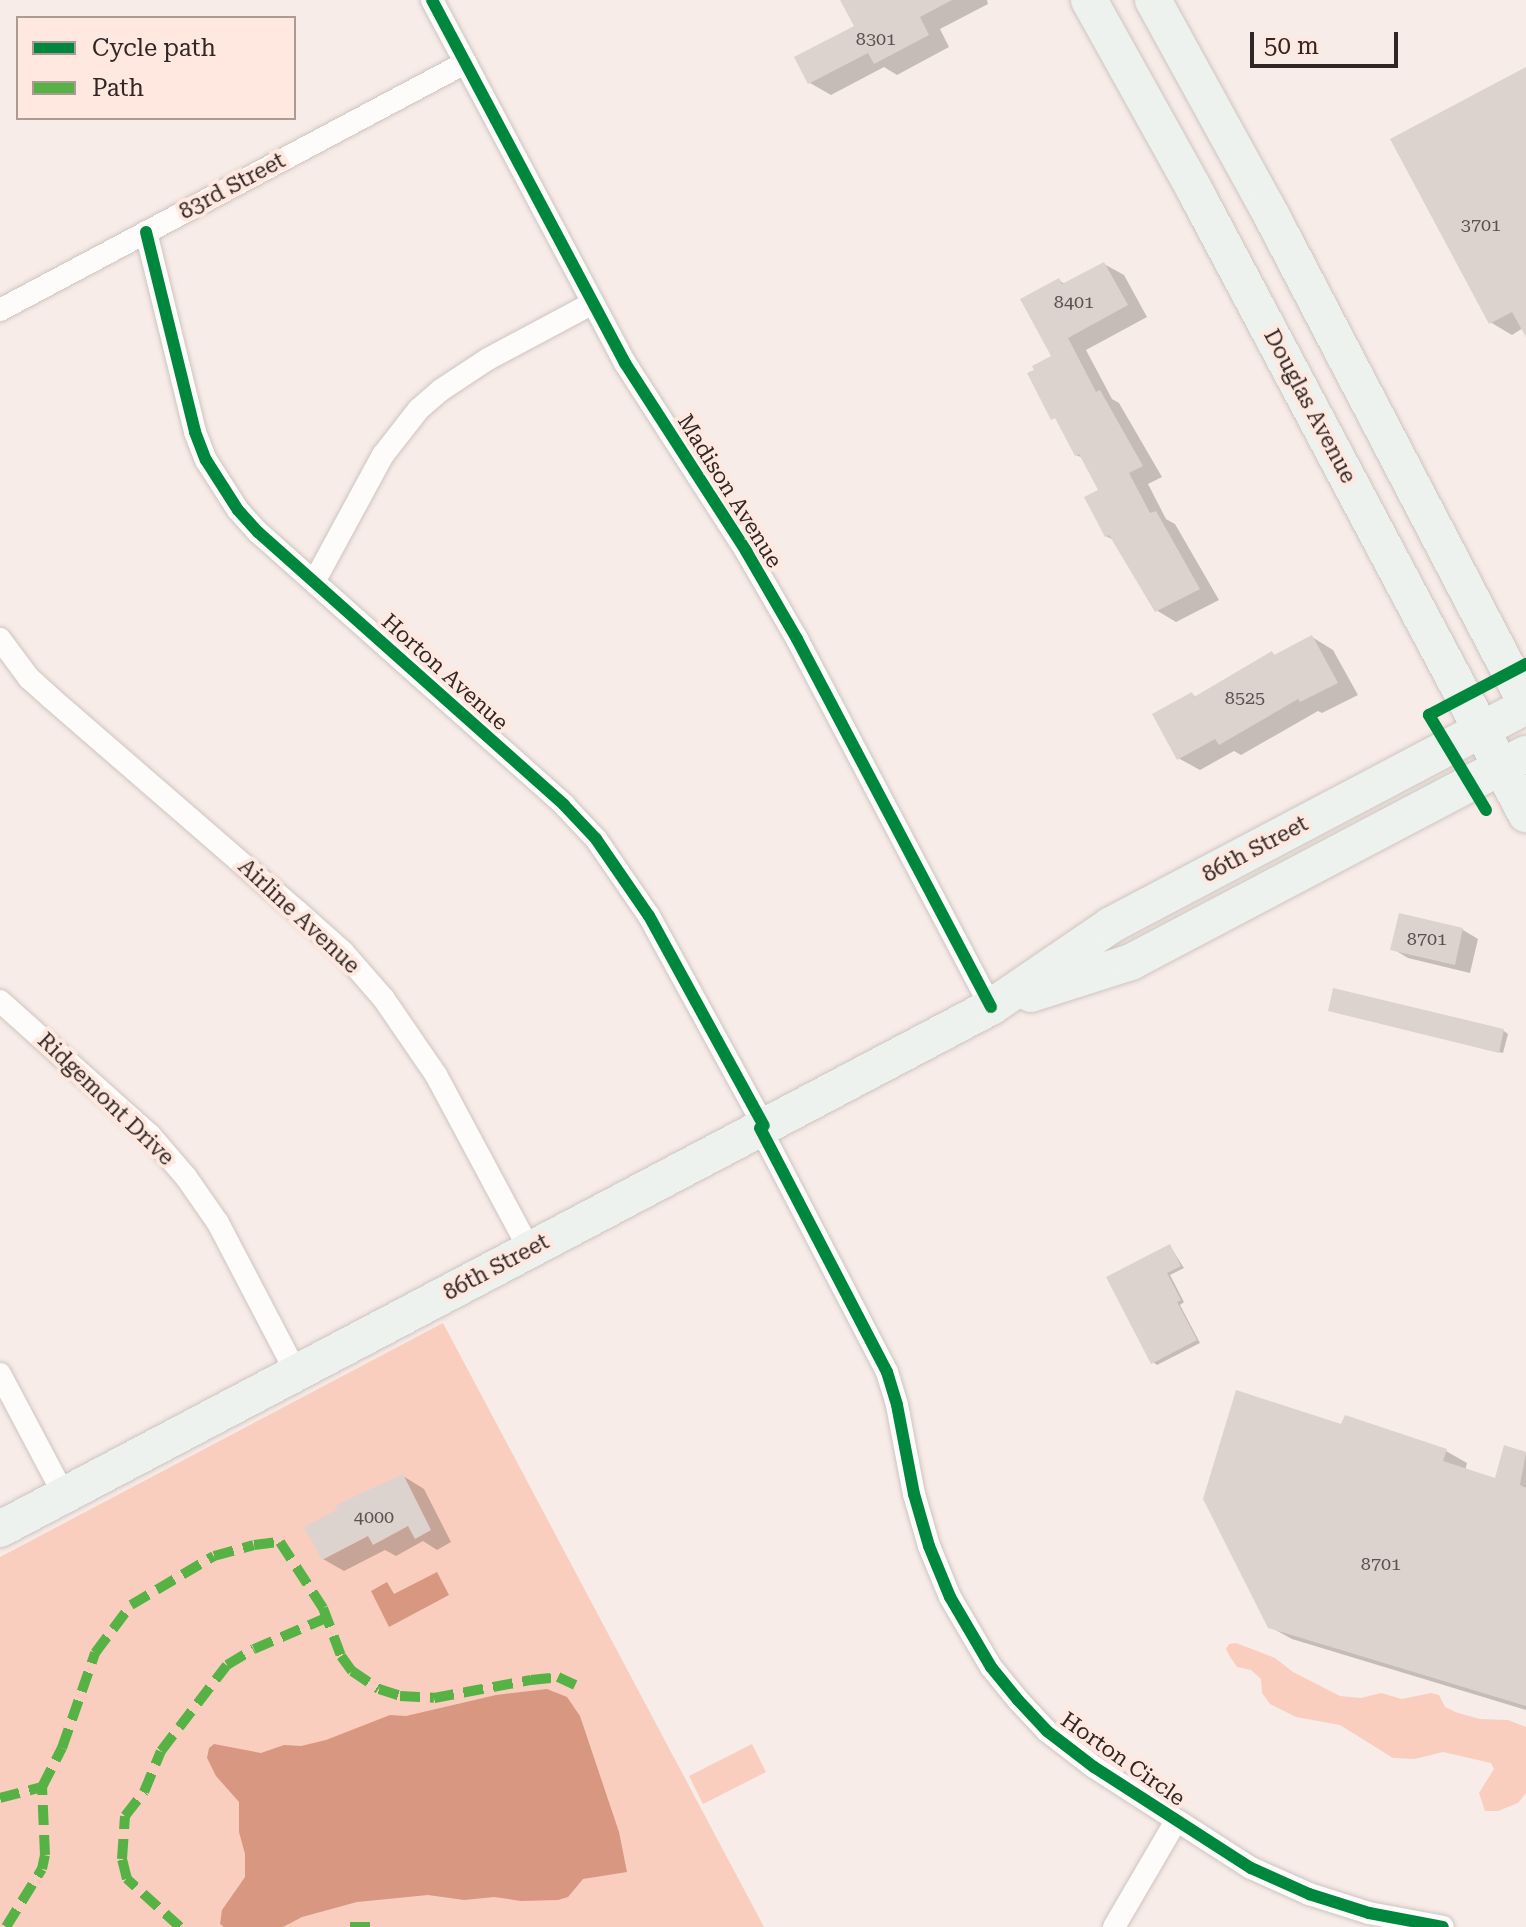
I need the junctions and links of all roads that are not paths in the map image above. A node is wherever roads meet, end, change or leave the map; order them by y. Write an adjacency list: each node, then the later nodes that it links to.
1 (432, 0): 4 (street, Madison Avenue)
2 (1089, 0): 5 (main road, Douglas Avenue)
3 (1153, 0): 6 (main road)
4 (465, 63): 7 (street, 83rd Street); 8 (street, Madison Avenue)
5 (1153, 114): 6 (main road); 13 (main road, Douglas Avenue)
6 (1267, 207): 12 (main road)
7 (146, 232): 9 (street, 83rd Street); 10 (street, Horton Avenue)
8 (593, 303): 10 (street); 17 (street, Madison Avenue)
9 (0, 310)
10 (314, 582): 18 (street, Horton Avenue)
11 (0, 639): 19 (street, Airline Avenue)
12 (1526, 704): 13 (main road, 86th Street)
13 (1482, 729): 14 (main road, Douglas Avenue); 17 (main road, 86th Street)
14 (1514, 760): 15 (main road, Douglas Avenue); 17 (main road, 86th Street)
15 (1526, 814)
16 (0, 1001): 20 (street, Ridgemont Drive)
17 (991, 1007): 18 (main road, 86th Street)
18 (762, 1127): 19 (main road, 86th Street); 24 (street, Horton Circle)
19 (530, 1250): 20 (main road, 86th Street)
20 (296, 1372): 22 (main road, 86th Street)
21 (0, 1374): 22 (street)
22 (64, 1495): 23 (main road, 86th Street)
23 (0, 1529)
24 (1176, 1821): 25 (street); 26 (street, Horton Circle)
25 (1114, 1927)
26 (1443, 1927)

